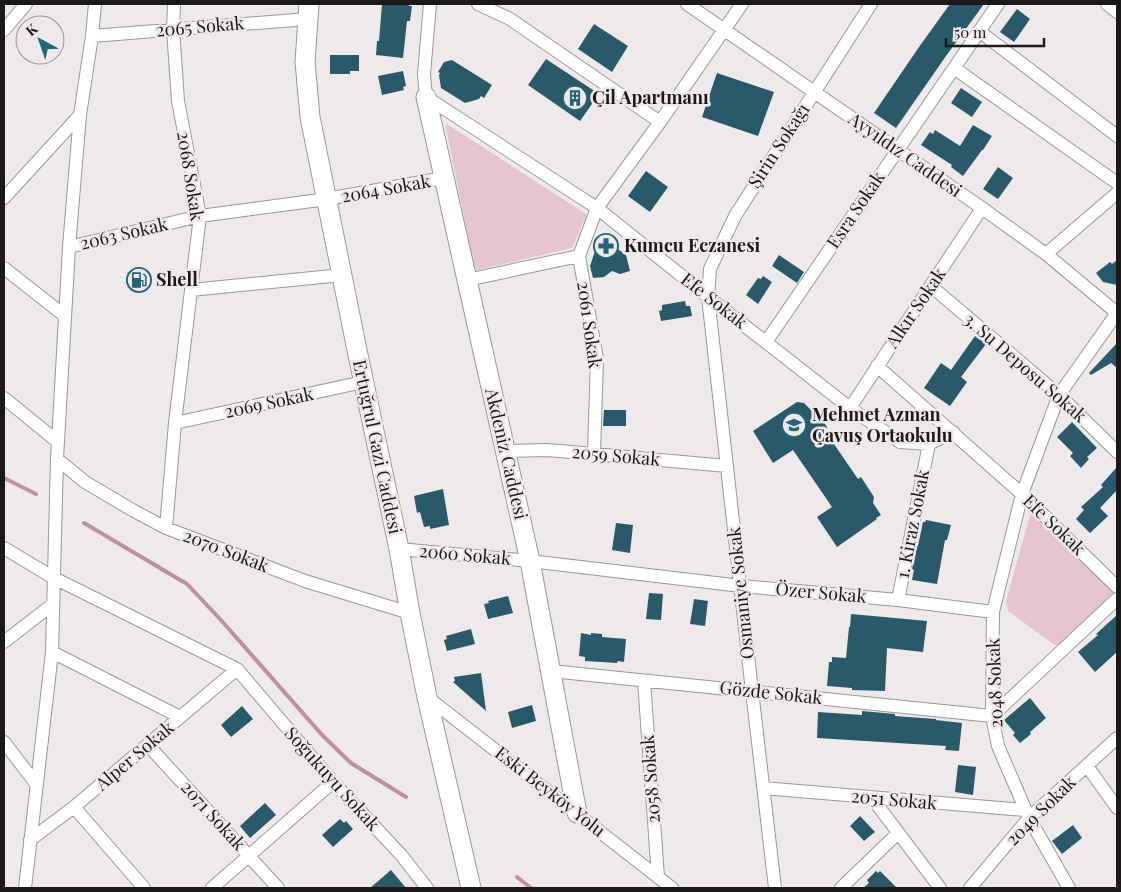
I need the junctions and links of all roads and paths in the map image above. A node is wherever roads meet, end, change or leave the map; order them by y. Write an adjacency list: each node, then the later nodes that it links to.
1 (26, 4): 15 (street)
2 (95, 4): 17 (street)
3 (174, 4): 13 (street, 2068 Sokak)
4 (430, 4): 20 (street)
5 (478, 4): 22 (street)
6 (687, 4): 14 (street, Ayyıldız Caddesi)
7 (742, 4): 14 (street)
8 (871, 4): 19 (street, Şirin Sokağı)
9 (998, 4): 16 (street, Esra Sokak)
10 (1107, 4): 12 (street)
11 (308, 11): 13 (street, 2065 Sokak); 29 (main road, Ertuğrul Gazi Caddesi)
12 (1117, 12)
13 (173, 29): 17 (street, 2065 Sokak); 32 (street, 2068 Sokak)
14 (724, 29): 19 (street, Ayyıldız Caddesi); 22 (street)
15 (4, 30)
16 (979, 31): 18 (street, Esra Sokak); 23 (street)
17 (92, 36): 21 (street)
18 (954, 68): 24 (street, Esra Sokak); 26 (street)
19 (814, 92): 24 (street, Ayyıldız Caddesi); 41 (street, Şirin Sokağı)
20 (426, 97): 25 (main road, Akdeniz Caddesi); 30 (street, Efe Sokak)
21 (80, 115): 28 (street); 33 (street)
22 (660, 122): 30 (street)
23 (1117, 136)
24 (898, 150): 31 (street, Ayyıldız Caddesi); 44 (street, Esra Sokak)
25 (444, 178): 29 (street, 2064 Sokak); 38 (main road, Akdeniz Caddesi)
26 (1117, 183)
27 (1117, 193): 34 (street)
28 (4, 198)
29 (327, 199): 32 (street, 2063 Sokak); 37 (main road, Ertuğrul Gazi Caddesi)
30 (597, 208): 35 (street); 41 (street, Efe Sokak)
31 (982, 208): 34 (street, Ayyıldız Caddesi); 39 (street, Alkır Sokak)
32 (200, 216): 33 (street, 2063 Sokak); 40 (street, 2068 Sokak)
33 (69, 247): 43 (street)
34 (1046, 254): 42 (street, Ayyıldız Caddesi)
35 (580, 256): 38 (street); 56 (street, 2061 Sokak)
36 (4, 268): 43 (street)
37 (342, 275): 40 (street); 46 (main road, Ertuğrul Gazi Caddesi)
38 (467, 280): 54 (main road, Akdeniz Caddesi)
39 (931, 286): 45 (street, Alkır Sokak); 47 (street, 3. Su Deposu Sokak)
40 (191, 290): 50 (street, 2068 Sokak)
41 (708, 297): 44 (street, Efe Sokak); 58 (street, Osmaniye Sokak)
42 (1117, 313): 47 (street, 2048 Sokak)
43 (65, 316): 52 (street)
44 (766, 342): 49 (street, Efe Sokak)
45 (878, 366): 49 (street, Alkır Sokak); 51 (street, Efe Sokak)
46 (363, 382): 50 (street, 2069 Sokak); 62 (main road, Ertuğrul Gazi Caddesi)
47 (1059, 395): 55 (street, 3. Su Deposu Sokak); 59 (street, 2048 Sokak)
48 (4, 398): 52 (street)
49 (850, 408): 53 (street, Efe Sokak)
50 (175, 423): 60 (street, 2068 Sokak)
51 (953, 432): 53 (street, 1. Kiraz Sokak); 59 (street, Efe Sokak)
52 (58, 442): 57 (street)
53 (930, 444): 68 (street, 1. Kiraz Sokak)
54 (505, 451): 56 (street, 2059 Sokak); 63 (main road, Akdeniz Caddesi)
55 (1117, 452)
56 (594, 453): 58 (street, 2059 Sokak)
57 (57, 459): 60 (street, 2070 Sokak); 64 (street)
58 (727, 466): 65 (street, Osmaniye Sokak)
59 (1022, 494): 66 (street, Efe Sokak); 70 (street, 2048 Sokak)
60 (166, 528): 71 (street, 2070 Sokak)
61 (4, 548): 64 (street)
62 (399, 549): 63 (street, 2060 Sokak); 71 (main road, Ertuğrul Gazi Caddesi)
63 (530, 561): 65 (street, Özer Sokak); 75 (main road, Akdeniz Caddesi)
64 (54, 578): 69 (street); 74 (street)
65 (741, 586): 68 (street, Özer Sokak); 77 (street, Osmaniye Sokak)
66 (1117, 587)
67 (1117, 599): 79 (street)
68 (898, 600): 70 (street, Özer Sokak)
69 (53, 604): 72 (street); 73 (street)
70 (993, 612): 79 (street, 2048 Sokak)
71 (410, 613): 78 (main road, Ertuğrul Gazi Caddesi)
72 (4, 642)
73 (52, 652): 80 (street); 86 (street)
74 (237, 669): 80 (street, Alper Sokak); 85 (street, Soğukuyu Sokak)
75 (551, 671): 76 (street, Gözde Sokak); 91 (main road, Akdeniz Caddesi)
76 (644, 680): 77 (street, Gözde Sokak); 96 (street, 2058 Sokak)
77 (752, 691): 79 (street, Gözde Sokak); 87 (street, Osmaniye Sokak)
78 (427, 697): 91 (street, Eski Beyköy Yolu); 102 (main road, Ertuğrul Gazi Caddesi)
79 (992, 716): 92 (street, 2048 Sokak)
80 (180, 717): 83 (street, Alper Sokak)
81 (1117, 738): 84 (street, 2049 Sokak)
82 (4, 742): 86 (street)
83 (148, 745): 89 (street, Alper Sokak); 95 (street, 2071 Sokak)
84 (1087, 766): 90 (street); 92 (street, 2049 Sokak)
85 (333, 782): 95 (street); 101 (street, Soğukuyu Sokak)
86 (36, 786): 94 (street)
87 (763, 788): 88 (street, 2051 Sokak); 104 (street, Osmaniye Sokak)
88 (872, 798): 92 (street, 2051 Sokak); 93 (street)
89 (74, 807): 94 (street, Alper Sokak); 98 (street)
90 (1117, 808)
91 (577, 813): 96 (street, Eski Beyköy Yolu)
92 (1027, 814): 107 (street, 2049 Sokak); 108 (street, 2048 Sokak)
93 (898, 833): 105 (street); 106 (street)
94 (30, 840): 97 (street)
95 (249, 856): 99 (street); 100 (street, 2071 Sokak)
96 (658, 878): 103 (street, Eski Beyköy Yolu)
97 (25, 888)
98 (144, 888)
99 (212, 888)
100 (278, 888)
101 (427, 888)
102 (470, 888)
103 (672, 888)
104 (775, 888)
105 (841, 888)
106 (940, 888)
107 (970, 888)
108 (1069, 888)

